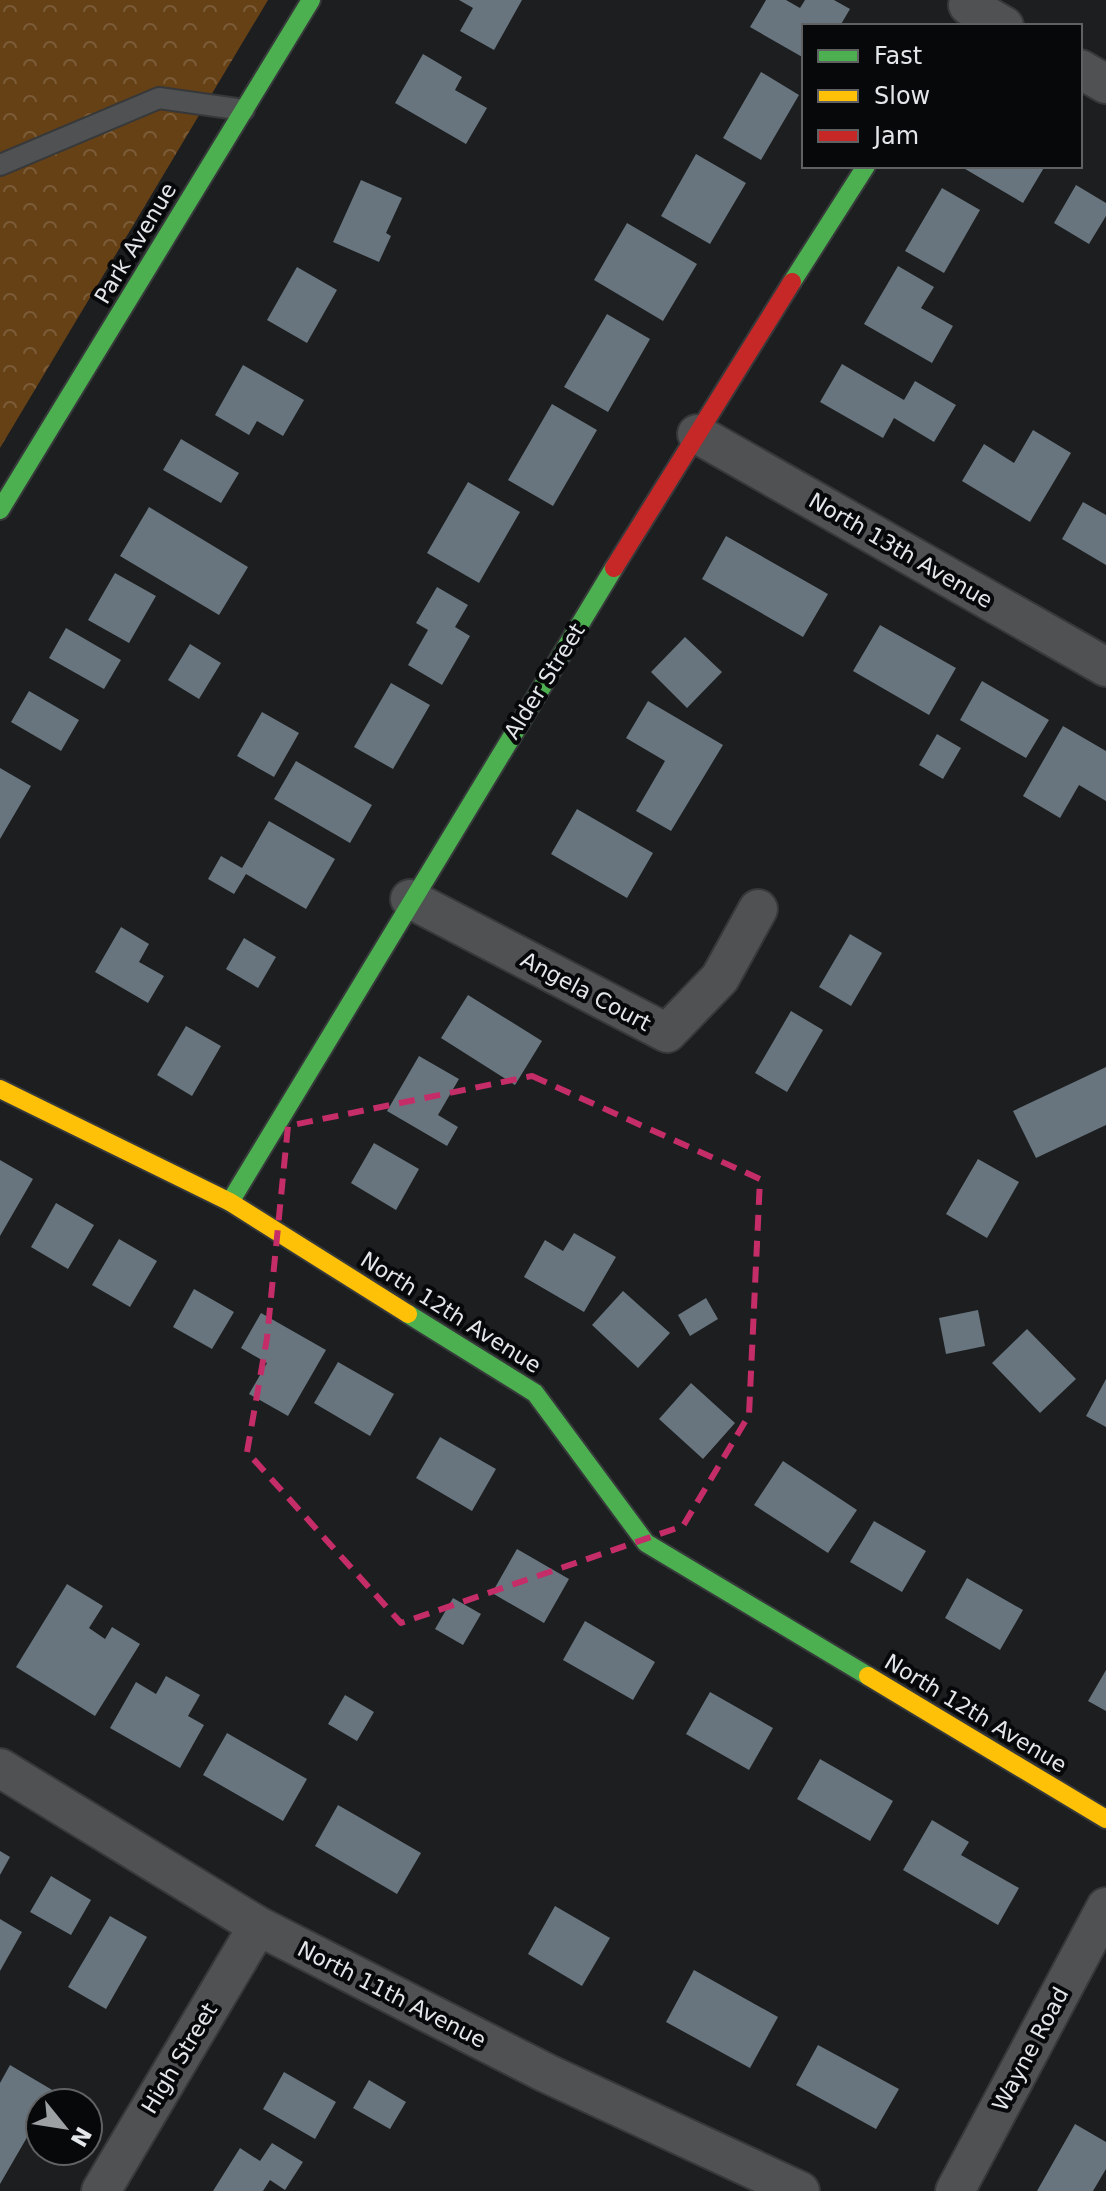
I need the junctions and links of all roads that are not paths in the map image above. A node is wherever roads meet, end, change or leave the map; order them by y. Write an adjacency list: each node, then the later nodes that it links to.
1 (311, 0): 6 (street, Park Avenue)
2 (964, 10): 3 (street)
3 (999, 24)
4 (1082, 70): 5 (street)
5 (1106, 84)
6 (244, 110): 7 (lane); 10 (street, Park Avenue)
7 (0, 165)
8 (865, 168): 9 (street, Alder Street)
9 (697, 434): 11 (street, North 13th Avenue); 12 (street, Alder Street)
10 (0, 510)
11 (1106, 667)
12 (410, 899): 13 (street, Angela Court); 15 (street, Alder Street)
13 (758, 909)
14 (0, 1089): 15 (street, North 12th Avenue)
15 (230, 1202): 17 (street, North 12th Avenue)
16 (0, 1768): 19 (street, North 11th Avenue)
17 (1106, 1819)
18 (1106, 1907): 22 (street, Wayne Road)
19 (258, 1926): 20 (street, High Street); 21 (street, North 11th Avenue)
20 (101, 2191)
21 (800, 2191)
22 (955, 2191)

